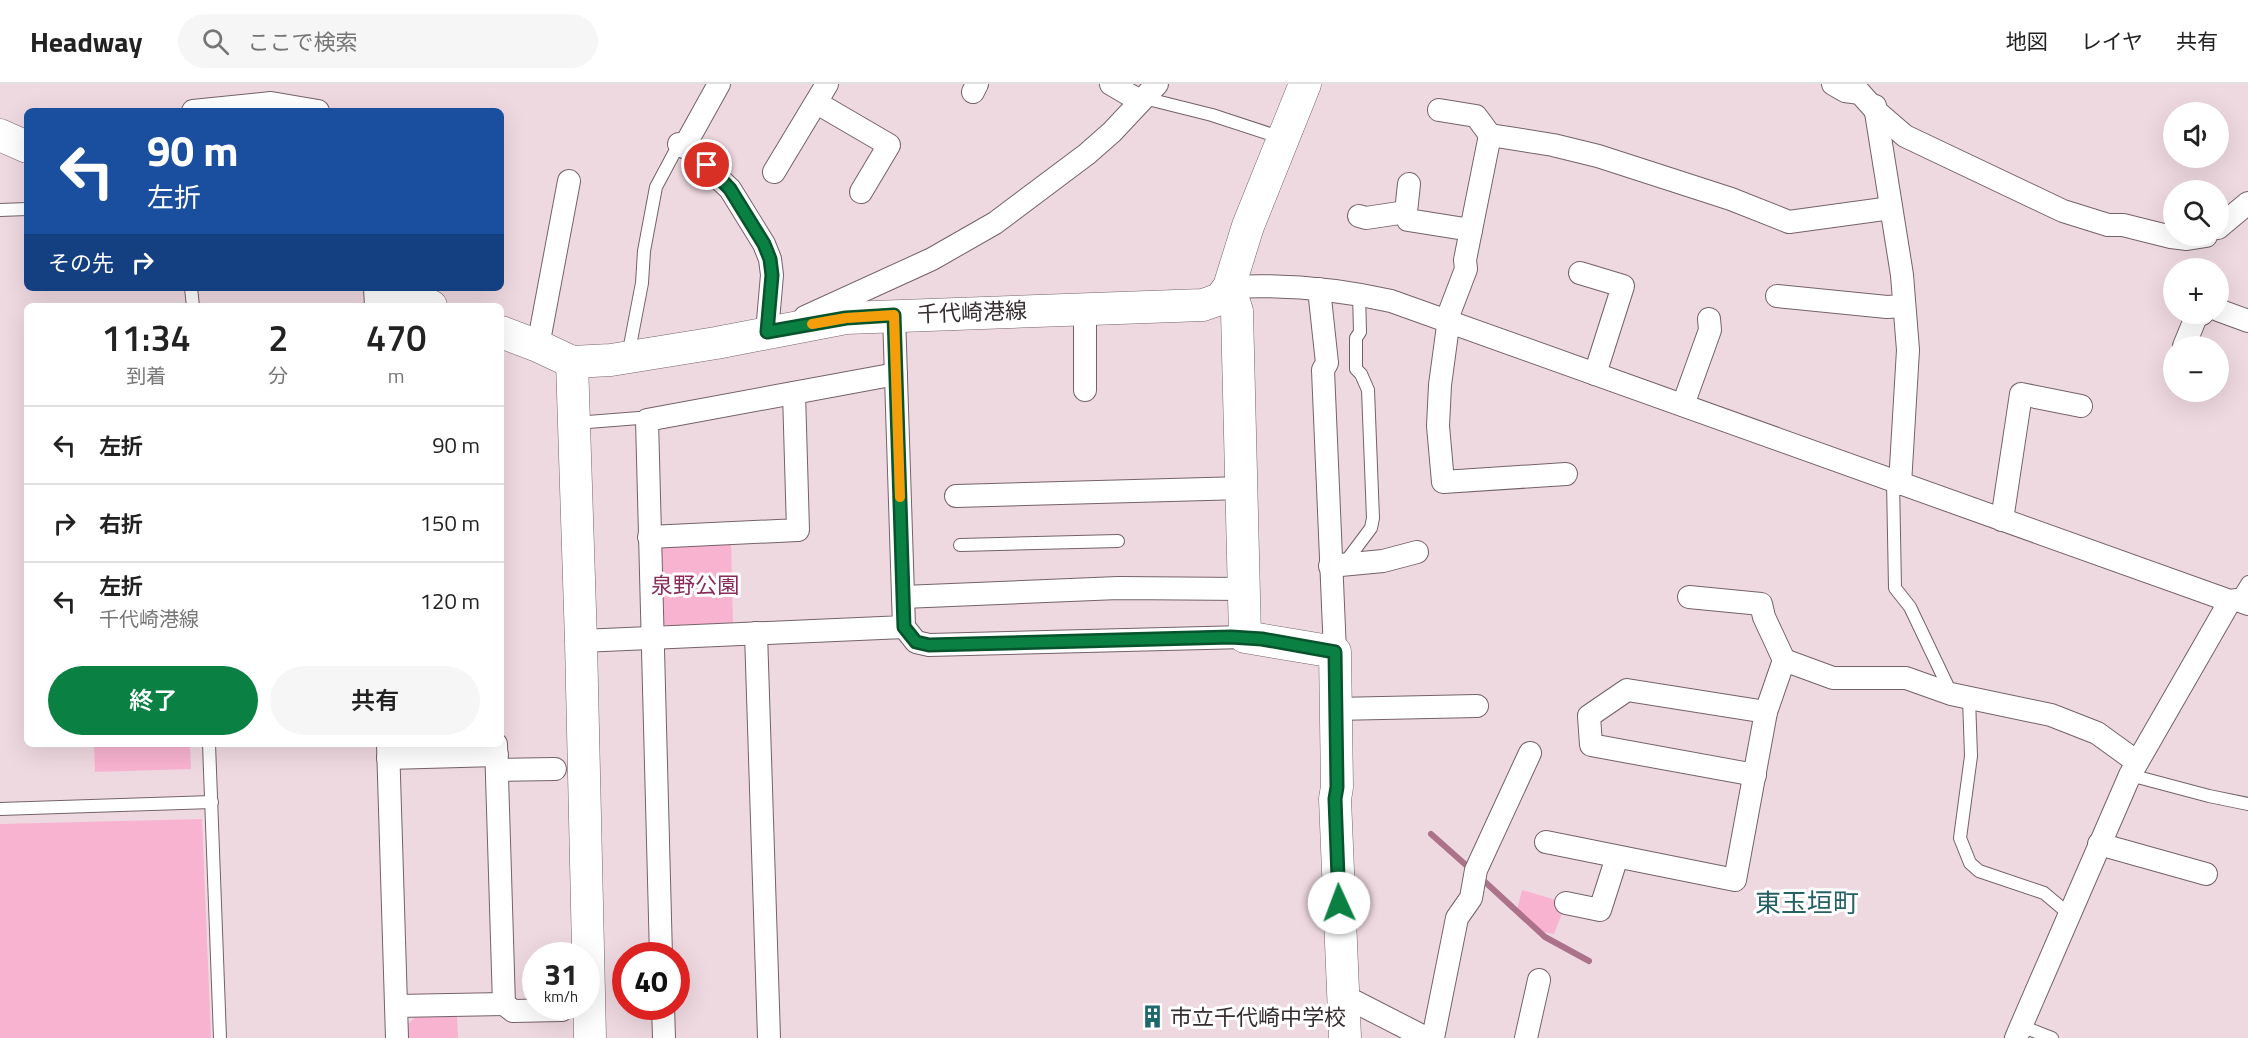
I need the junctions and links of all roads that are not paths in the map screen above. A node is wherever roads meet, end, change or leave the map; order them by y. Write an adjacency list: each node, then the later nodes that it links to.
1 (719, 84): 15 (street)
2 (1112, 84): 7 (street)
3 (1305, 84): 14 (street)
4 (1833, 84): 11 (street)
5 (1873, 84): 11 (street)
6 (822, 94): 17 (street); 20 (street)
7 (1147, 94): 14 (lane); 44 (street)
8 (220, 108): 9 (street)
9 (302, 108)
10 (1439, 110): 13 (street)
11 (1876, 111): 22 (street); 29 (street)
12 (0, 135): 16 (street)
13 (1490, 135): 22 (street); 28 (street)
14 (1283, 138): 31 (street)
15 (682, 145): 44 (street); 47 (lane)
16 (24, 146)
17 (774, 172)
18 (569, 181): 46 (street)
19 (1409, 184): 25 (street)
20 (861, 192)
21 (2248, 203): 27 (street)
22 (1891, 208): 37 (street)
23 (24, 209): 24 (lane)
24 (0, 210)
25 (1406, 212): 26 (street); 28 (street)
26 (1359, 216)
27 (2229, 219)
28 (1471, 230): 42 (street)
29 (2163, 235)
30 (1581, 273): 50 (street)
31 (1229, 287): 32 (street); 38 (street, 千代崎港線); 59 (street)
32 (1318, 289): 34 (street); 66 (street)
33 (390, 291): 36 (street)
34 (1359, 294): 42 (street); 66 (lane)
35 (1777, 296): 37 (street)
36 (423, 303)
37 (1904, 306): 58 (street)
38 (1085, 308): 40 (street, 千代崎港線); 51 (street)
39 (2229, 314): 43 (street)
40 (894, 315): 44 (street, 千代崎港線); 49 (street)
41 (1709, 319): 53 (street)
42 (1450, 321): 50 (street); 57 (street)
43 (2248, 321)
44 (772, 331): 47 (street, 千代崎港線)
45 (504, 333): 46 (street)
46 (538, 346): 48 (street)
47 (628, 357): 48 (street, 千代崎港線)
48 (572, 362): 75 (street)
49 (896, 374): 52 (street); 68 (street)
50 (1595, 374): 53 (street)
51 (1085, 390)
52 (794, 393): 55 (street); 62 (street)
53 (1683, 405): 58 (street)
54 (2081, 406): 61 (street)
55 (647, 420): 56 (lane); 62 (street)
56 (588, 422)
57 (1566, 474)
58 (1896, 482): 61 (street); 78 (lane)
59 (1243, 488): 60 (street); 67 (street)
60 (956, 496)
61 (2002, 520): 70 (street)
62 (649, 537): 73 (street)
63 (1118, 541): 64 (lane)
64 (960, 545)
65 (1417, 552): 66 (street)
66 (1337, 565): 76 (street)
67 (1245, 589): 68 (street); 74 (street)
68 (903, 597): 71 (street)
69 (1689, 597): 77 (street)
70 (2241, 597): 86 (street)
71 (904, 627): 72 (street); 74 (street)
72 (756, 633): 73 (street); 110 (street)
73 (652, 637): 75 (street); 98 (street)
74 (1245, 637): 76 (street)
75 (581, 641): 108 (street)
76 (1335, 652): 80 (street)
77 (1785, 660): 78 (street); 81 (street)
78 (1960, 696): 86 (street); 97 (lane)
79 (1477, 706): 80 (street)
80 (1335, 709): 100 (street)
81 (1766, 712): 88 (street); 88 (street)
82 (209, 747): 89 (lane)
83 (388, 751): 85 (street); 102 (street)
84 (1530, 753): 113 (street)
85 (497, 756): 87 (street); 101 (street)
86 (2134, 768): 90 (lane); 93 (street)
87 (555, 769)
88 (1755, 775): 94 (street)
89 (212, 802): 91 (lane); 106 (lane)
90 (2248, 804)
91 (0, 810)
92 (1546, 842): 94 (street)
93 (2099, 844): 95 (street); 97 (street)
94 (1617, 857): 96 (street)
95 (2206, 874)
96 (1566, 903)
97 (2069, 914): 105 (street)
98 (661, 942)
99 (1539, 980): 114 (street)
100 (1344, 996): 111 (street); 112 (street)
101 (504, 1004): 102 (street); 103 (street)
102 (396, 1006): 107 (street)
103 (522, 1011)
104 (663, 1020): 109 (street)
105 (2019, 1032): 115 (lane)
106 (220, 1038)
107 (397, 1038)
108 (590, 1038)
109 (664, 1038)
110 (769, 1038)
111 (1345, 1038)
112 (1425, 1038)
113 (1433, 1038)
114 (1526, 1038)
115 (2052, 1038)

